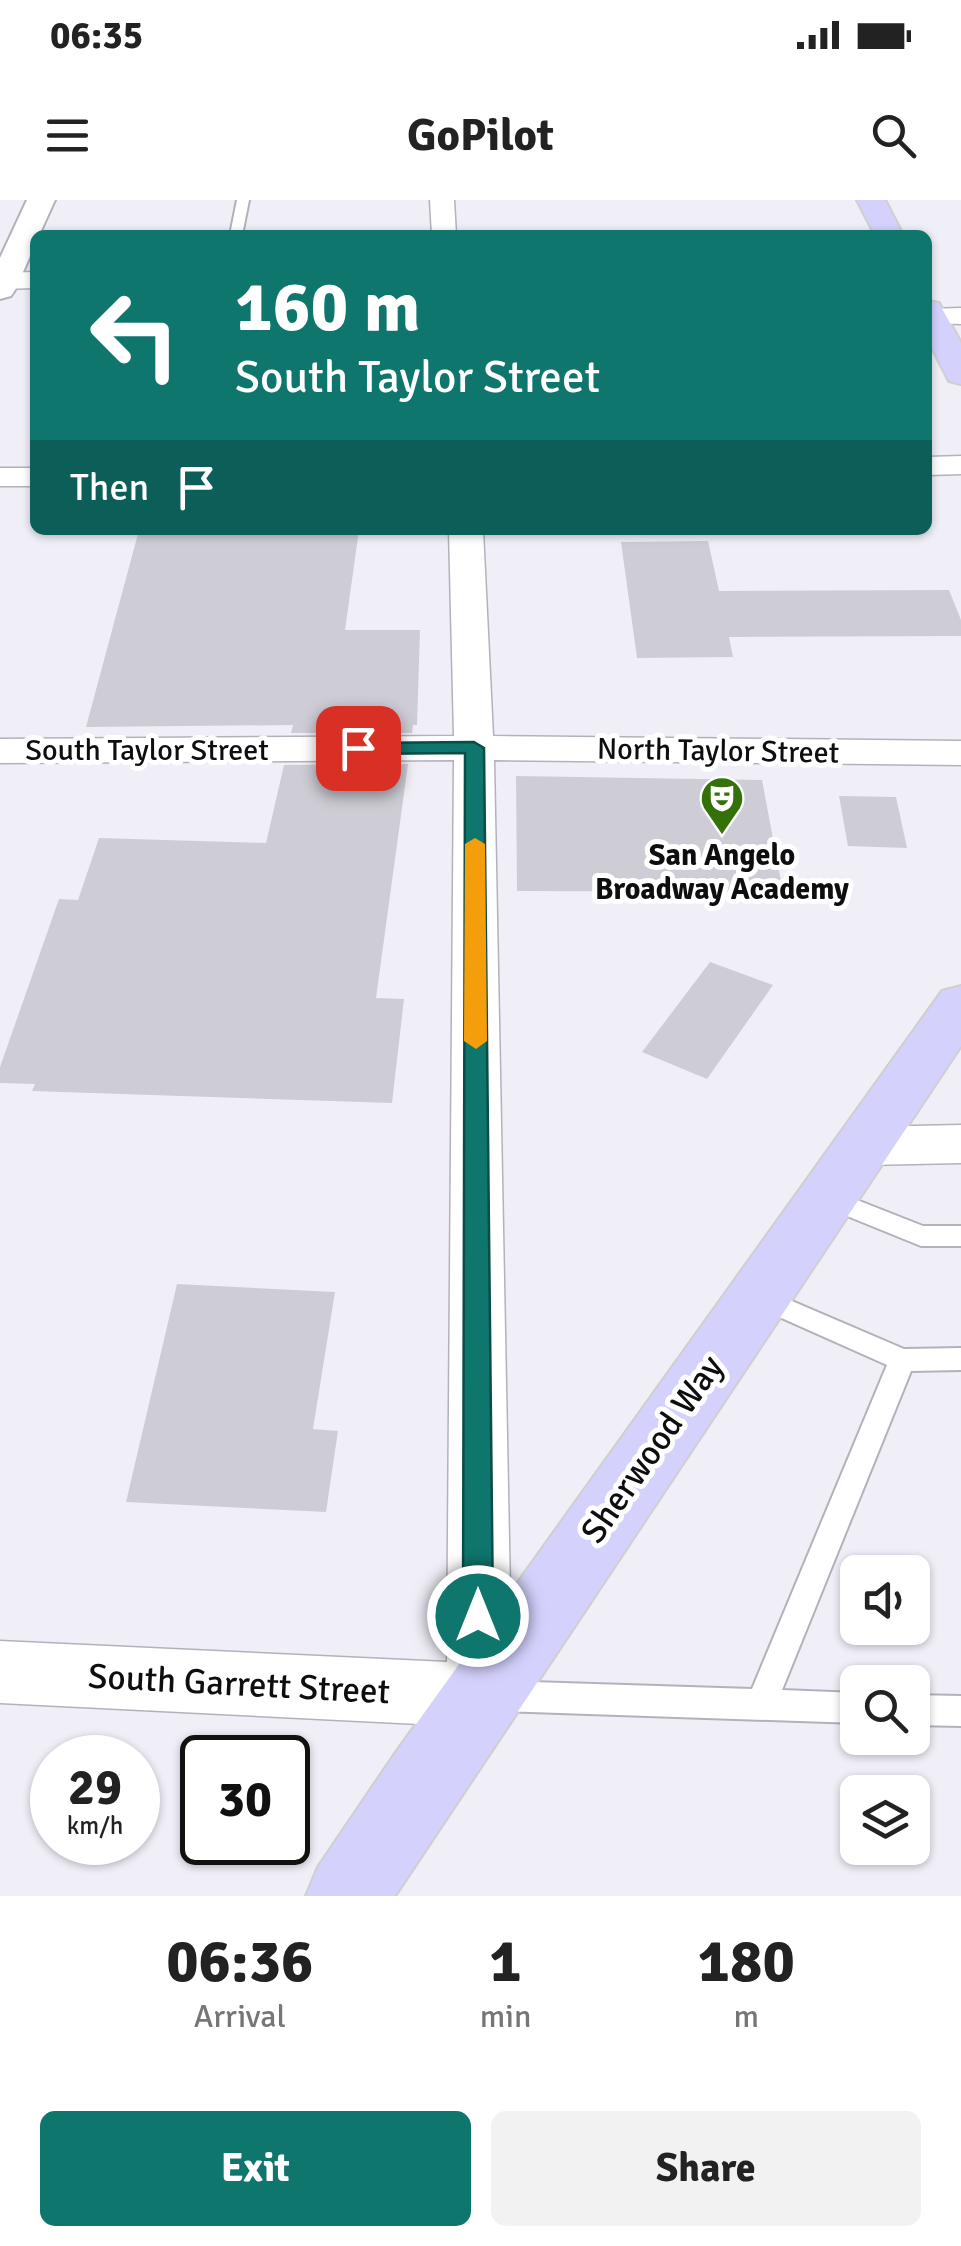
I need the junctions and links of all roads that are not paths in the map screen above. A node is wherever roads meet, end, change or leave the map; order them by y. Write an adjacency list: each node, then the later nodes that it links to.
1 (41, 200): 9 (street)
2 (244, 200): 5 (lane)
3 (442, 200): 6 (street)
4 (871, 200): 7 (main road)
5 (237, 230)
6 (444, 230)
7 (886, 230)
8 (30, 281): 9 (street)
9 (1, 284)
10 (940, 314): 11 (main road)
11 (961, 374)
12 (961, 465): 13 (street)
13 (932, 466)
14 (30, 477): 15 (street)
15 (0, 478)
16 (466, 535): 17 (street)
17 (474, 748): 18 (street, South Taylor Street); 19 (street, North Taylor Street); 28 (street)
18 (0, 751)
19 (961, 754)
20 (961, 1004): 22 (main road, Sherwood Way)
21 (961, 1144): 22 (street)
22 (848, 1172): 23 (lane); 24 (main road, Sherwood Way)
23 (961, 1236)
24 (759, 1297): 26 (lane); 28 (main road, Sherwood Way)
25 (961, 1359): 26 (lane)
26 (902, 1360): 29 (lane)
27 (0, 1672): 28 (street, South Garrett Street)
28 (478, 1695): 29 (lane); 33 (main road, Sherwood Way)
29 (761, 1704): 30 (lane)
30 (840, 1707)
31 (930, 1710): 32 (lane)
32 (961, 1711)
33 (347, 1896)

